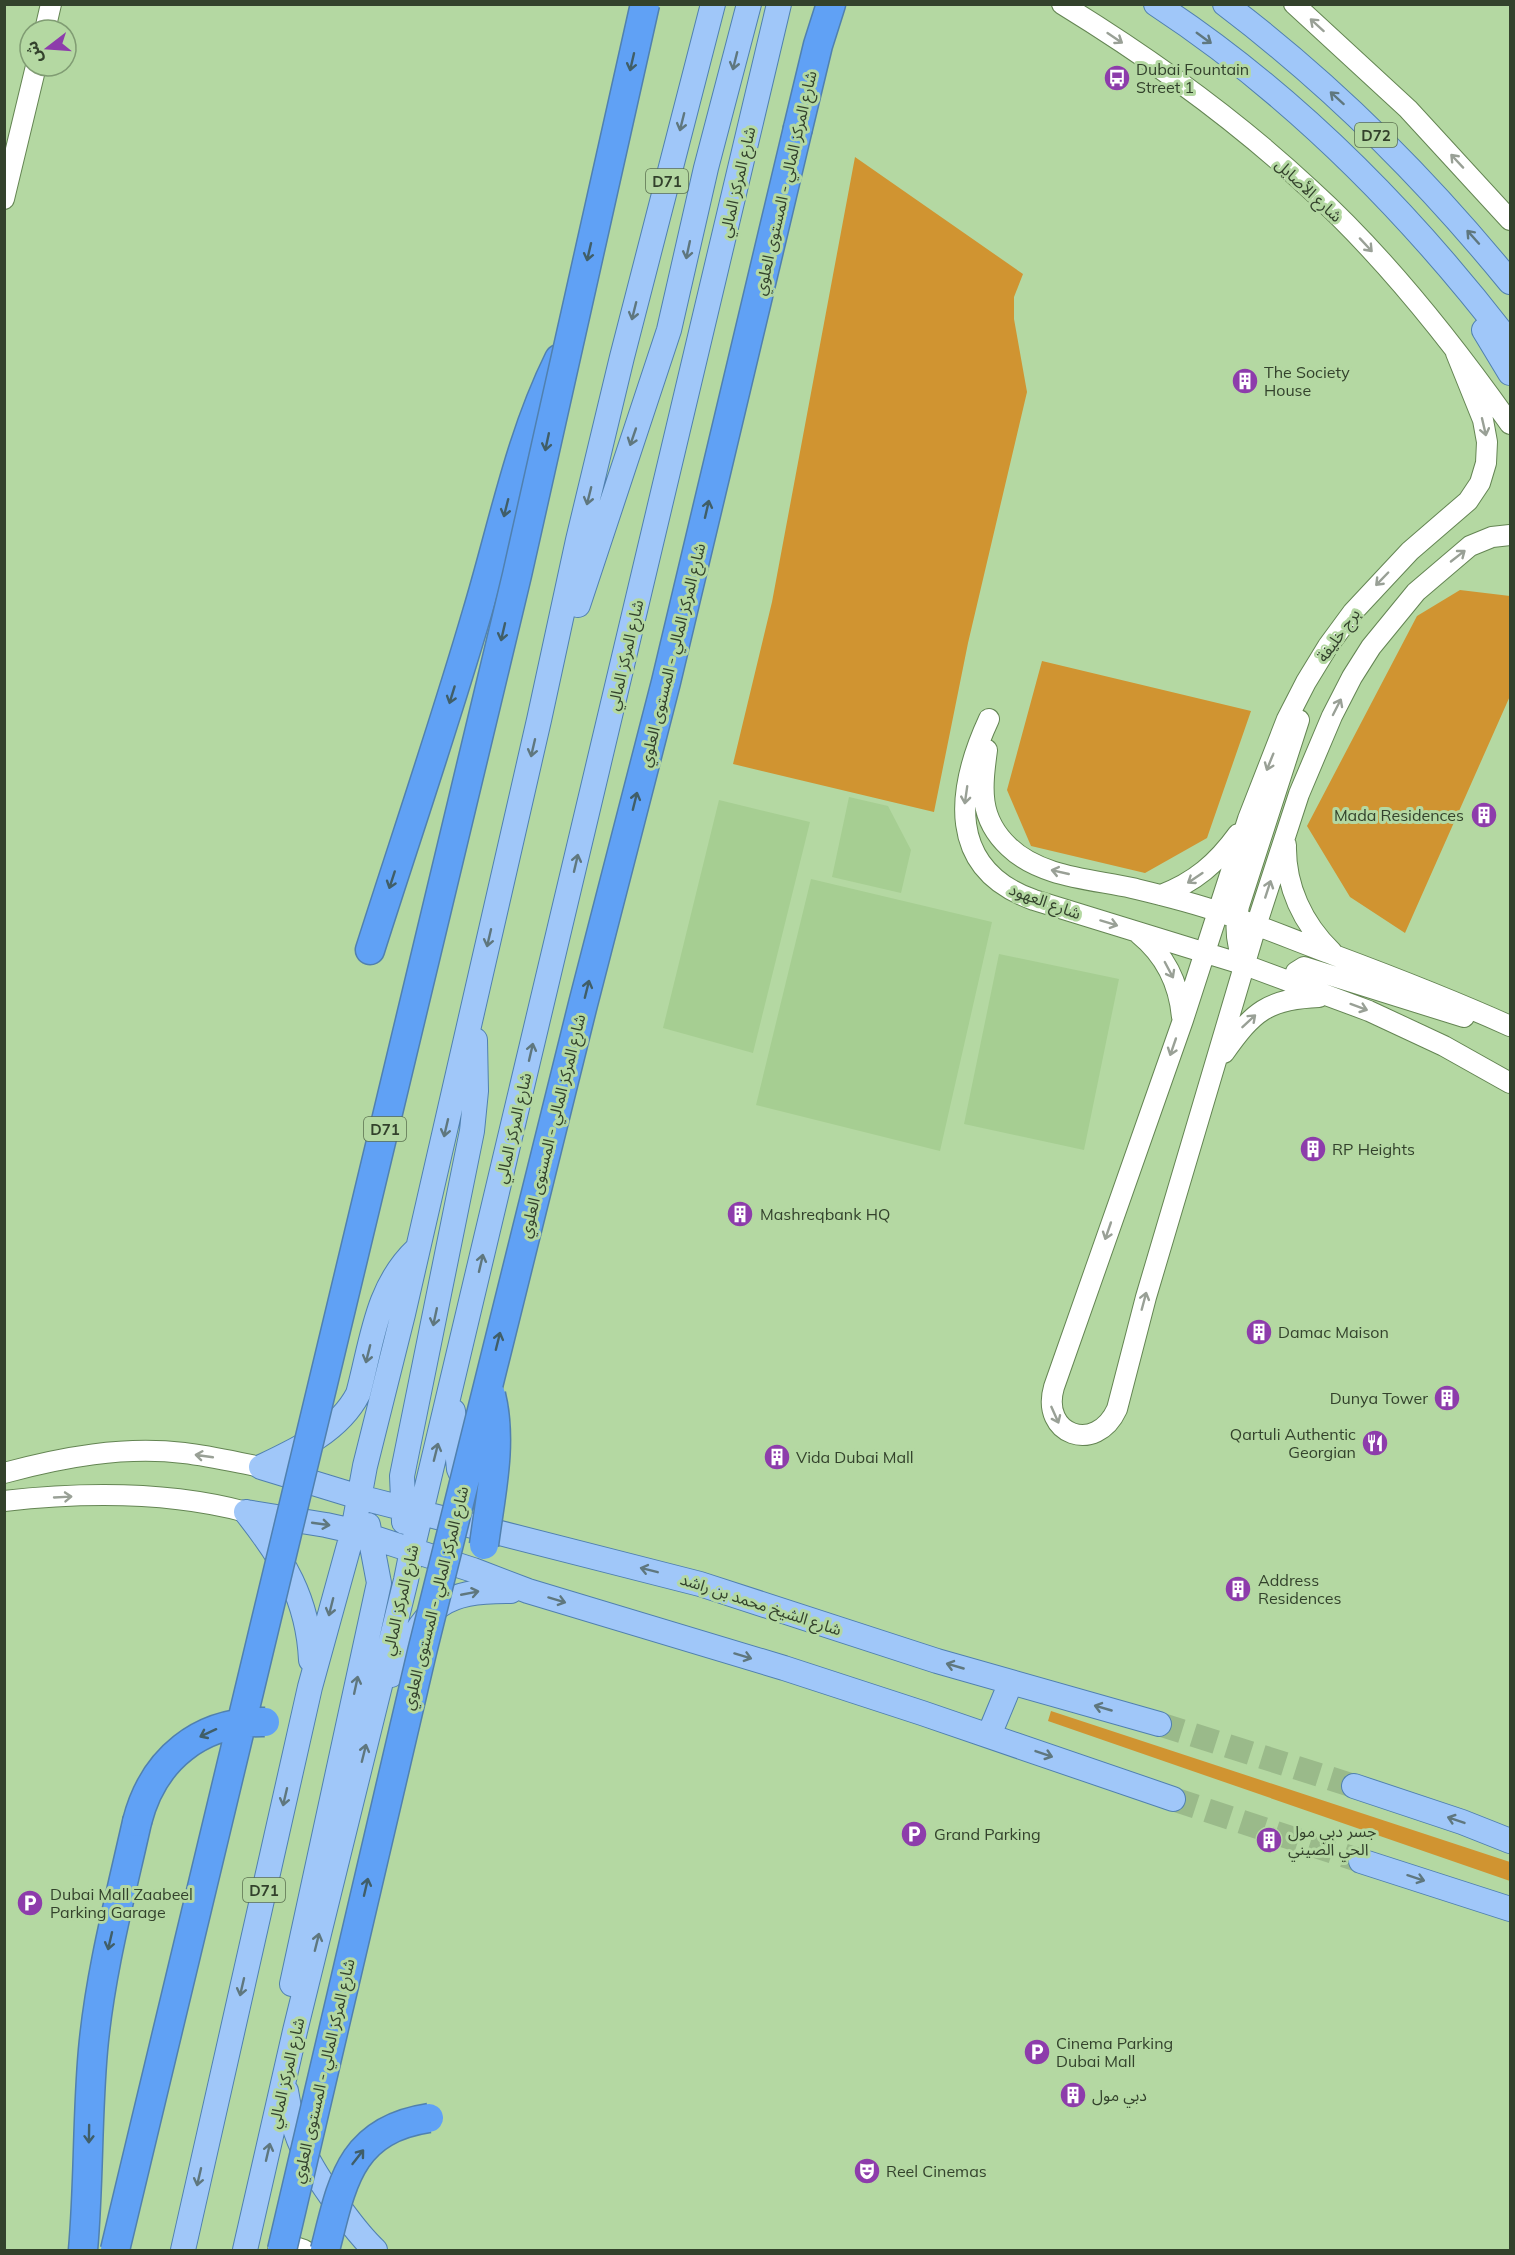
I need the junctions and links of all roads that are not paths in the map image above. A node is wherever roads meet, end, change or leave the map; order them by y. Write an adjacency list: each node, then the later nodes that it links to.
1 (645, 4): 17 (highway, D71, one-way to 17, bridge)
2 (713, 4): 24 (main road, D71, one-way to 24)
3 (749, 4): 24 (main road, one-way to 24)
4 (826, 4): 11 (highway)
5 (831, 4): 11 (highway, شارع المركز المالي - المستوى العلوي)
6 (1062, 4): 19 (street, شارع الأصايل, one-way to 19)
7 (1156, 4): 15 (main road, D72, one-way to 15)
8 (1225, 4): 16 (main road, D72, one-way to 8)
9 (1294, 4): 14 (street, one-way to 9)
10 (779, 6): 44 (main road, شارع المركز المالي, one-way to 10)
11 (818, 45): 43 (highway, شارع المركز المالي - المستوى العلوي, one-way to 11, bridge)
12 (33, 78): 13 (street)
13 (4, 199)
14 (1510, 220)
15 (1458, 277): 18 (main road, D72); 20 (main road)
16 (1510, 282)
17 (570, 335): 31 (highway, one-way to 31, bridge); 75 (highway, D71, one-way to 75, bridge)
18 (1510, 343)
19 (1456, 353): 21 (street, شارع الأصايل); 23 (street, برج خليفة, one-way to 23)
20 (1510, 373)
21 (1510, 424)
22 (1510, 535): 26 (street, برج خليفة, one-way to 22)
23 (1306, 682): 25 (street, برج خليفة, one-way to 25); 28 (street)
24 (539, 720): 37 (main road, D71, one-way to 37)
25 (1248, 819): 27 (street, one-way to 27); 28 (street, برج خليفة)
26 (1286, 832): 29 (street, برج خليفة, one-way to 26); 33 (street)
27 (1161, 895): 28 (street, شارع العهود); 30 (street, شارع العهود, one-way to 30)
28 (1227, 915): 29 (street, شارع العهود); 32 (street, برج خليفة); 34 (street)
29 (1256, 926): 33 (street, شارع العهود); 34 (street, برج خليفة)
30 (1135, 931): 32 (street, شارع العهود); 38 (street, one-way to 38)
31 (370, 950)
32 (1205, 952): 34 (street, شارع العهود); 38 (street, برج خليفة)
33 (1337, 956): 39 (street, شارع العهود)
34 (1245, 965): 35 (street, شارع العهود); 40 (street, برج خليفة)
35 (1298, 986): 36 (street, شارع العهود); 39 (street)
36 (1331, 997): 40 (street, one-way to 36); 41 (street, شارع العهود, one-way to 41)
37 (472, 1010): 42 (main road, D71, one-way to 42); 47 (main road, one-way to 47)
38 (1183, 1020): 40 (street, برج خليفة, one-way to 40)
39 (1510, 1026)
40 (1213, 1068)
41 (1510, 1083)
42 (419, 1247): 45 (main road, one-way to 45); 49 (main road, D71)
43 (488, 1383): 55 (highway, bridge); 78 (highway, شارع المركز المالي - المستوى العلوي, one-way to 43, bridge)
44 (451, 1392): 48 (main road, شارع المركز المالي, one-way to 44); 54 (main road)
45 (261, 1467): 46 (street, one-way to 46); 49 (main road, شارع الشيخ محمد بن راشد)
46 (4, 1473)
47 (402, 1476): 48 (main road); 51 (main road)
48 (429, 1481): 51 (main road, شارع المركز المالي)
49 (359, 1497): 51 (main road, شارع الشيخ محمد بن راشد); 53 (main road, D71)
50 (4, 1501): 52 (street, one-way to 52)
51 (411, 1510): 54 (main road, شارع الشيخ محمد بن راشد); 56 (main road)
52 (246, 1512): 53 (main road, one-way to 53); 61 (main road)
53 (362, 1534): 56 (main road); 57 (main road, D71); 58 (main road)
54 (532, 1540): 60 (main road, شارع الشيخ محمد بن راشد, one-way to 54)
55 (484, 1545)
56 (412, 1550): 59 (main road); 62 (main road, شارع المركز المالي)
57 (338, 1580): 58 (main road); 61 (main road, D71, one-way to 61)
58 (379, 1583): 71 (main road, one-way to 58)
59 (528, 1591): 62 (main road, one-way to 59); 65 (main road, one-way to 65)
60 (1011, 1682): 64 (main road, شارع الشيخ محمد بن راشد, one-way to 60); 65 (main road)
61 (310, 1686): 76 (main road, D71, one-way to 76)
62 (378, 1695): 71 (main road, شارع المركز المالي, one-way to 62)
63 (265, 1722): 74 (highway, one-way to 74, bridge)
64 (1160, 1724)
65 (989, 1735): 67 (main road, one-way to 67)
66 (1354, 1786): 68 (main road, one-way to 66)
67 (1173, 1799)
68 (1510, 1841)
69 (1360, 1861): 70 (main road, one-way to 70)
70 (1510, 1909)
71 (295, 2031): 72 (main road, شارع المركز المالي)
72 (284, 2080): 77 (main road, شارع المركز المالي, one-way to 72); 81 (main road)
73 (429, 2118): 80 (highway, one-way to 73, bridge)
74 (83, 2250)
75 (115, 2250)
76 (183, 2250)
77 (245, 2250)
78 (280, 2250): 79 (street)
79 (304, 2250)
80 (325, 2250)
81 (375, 2250)

